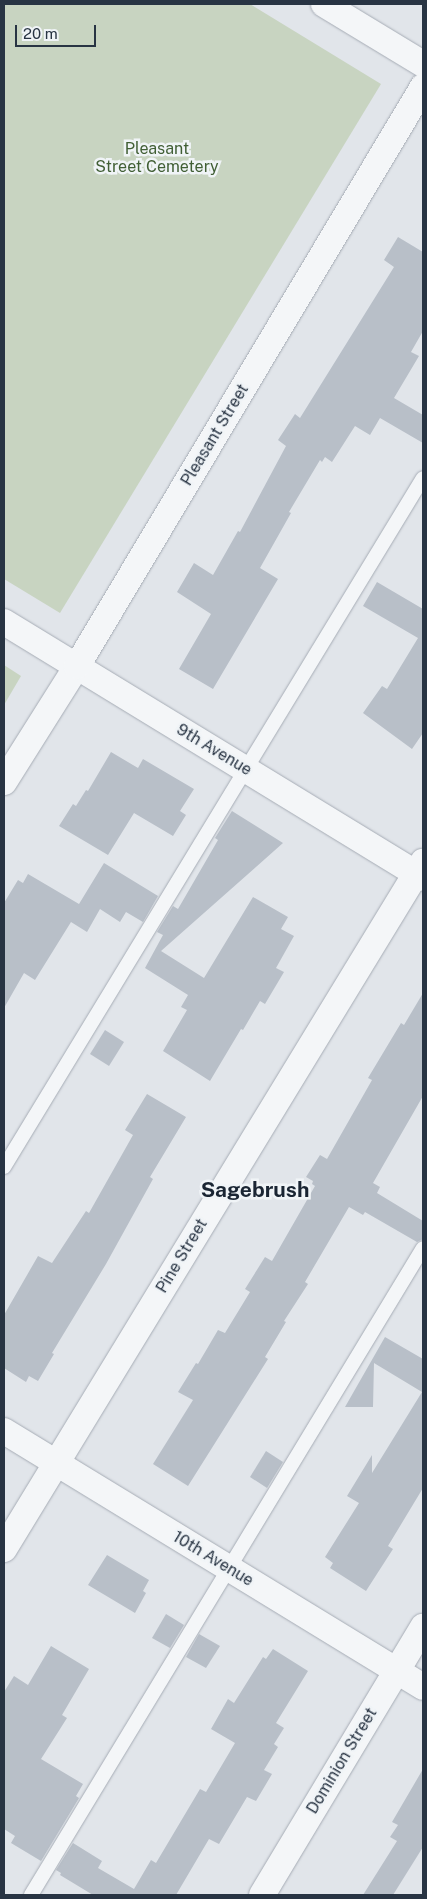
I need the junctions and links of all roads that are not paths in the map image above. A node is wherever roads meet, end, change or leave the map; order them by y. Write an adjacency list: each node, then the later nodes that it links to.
1 (324, 4): 2 (street)
2 (423, 64)
3 (423, 88): 6 (street, Pleasant Street)
4 (423, 478): 7 (lane)
5 (4, 622): 6 (street, 9th Avenue)
6 (76, 666): 7 (street, 9th Avenue); 8 (street, Pleasant Street)
7 (246, 769): 9 (street, 9th Avenue); 10 (lane)
8 (4, 782)
9 (421, 871): 13 (street, Pine Street)
10 (4, 1167)
11 (423, 1248): 15 (lane)
12 (4, 1431): 13 (street, 10th Avenue)
13 (56, 1463): 14 (street, Pine Street); 15 (street, 10th Avenue)
14 (4, 1549)
15 (230, 1570): 17 (street, 10th Avenue); 19 (lane)
16 (423, 1627): 17 (street, Dominion Street)
17 (396, 1671): 18 (street, 10th Avenue); 20 (street, Dominion Street)
18 (423, 1687)
19 (31, 1895)
20 (262, 1895)

